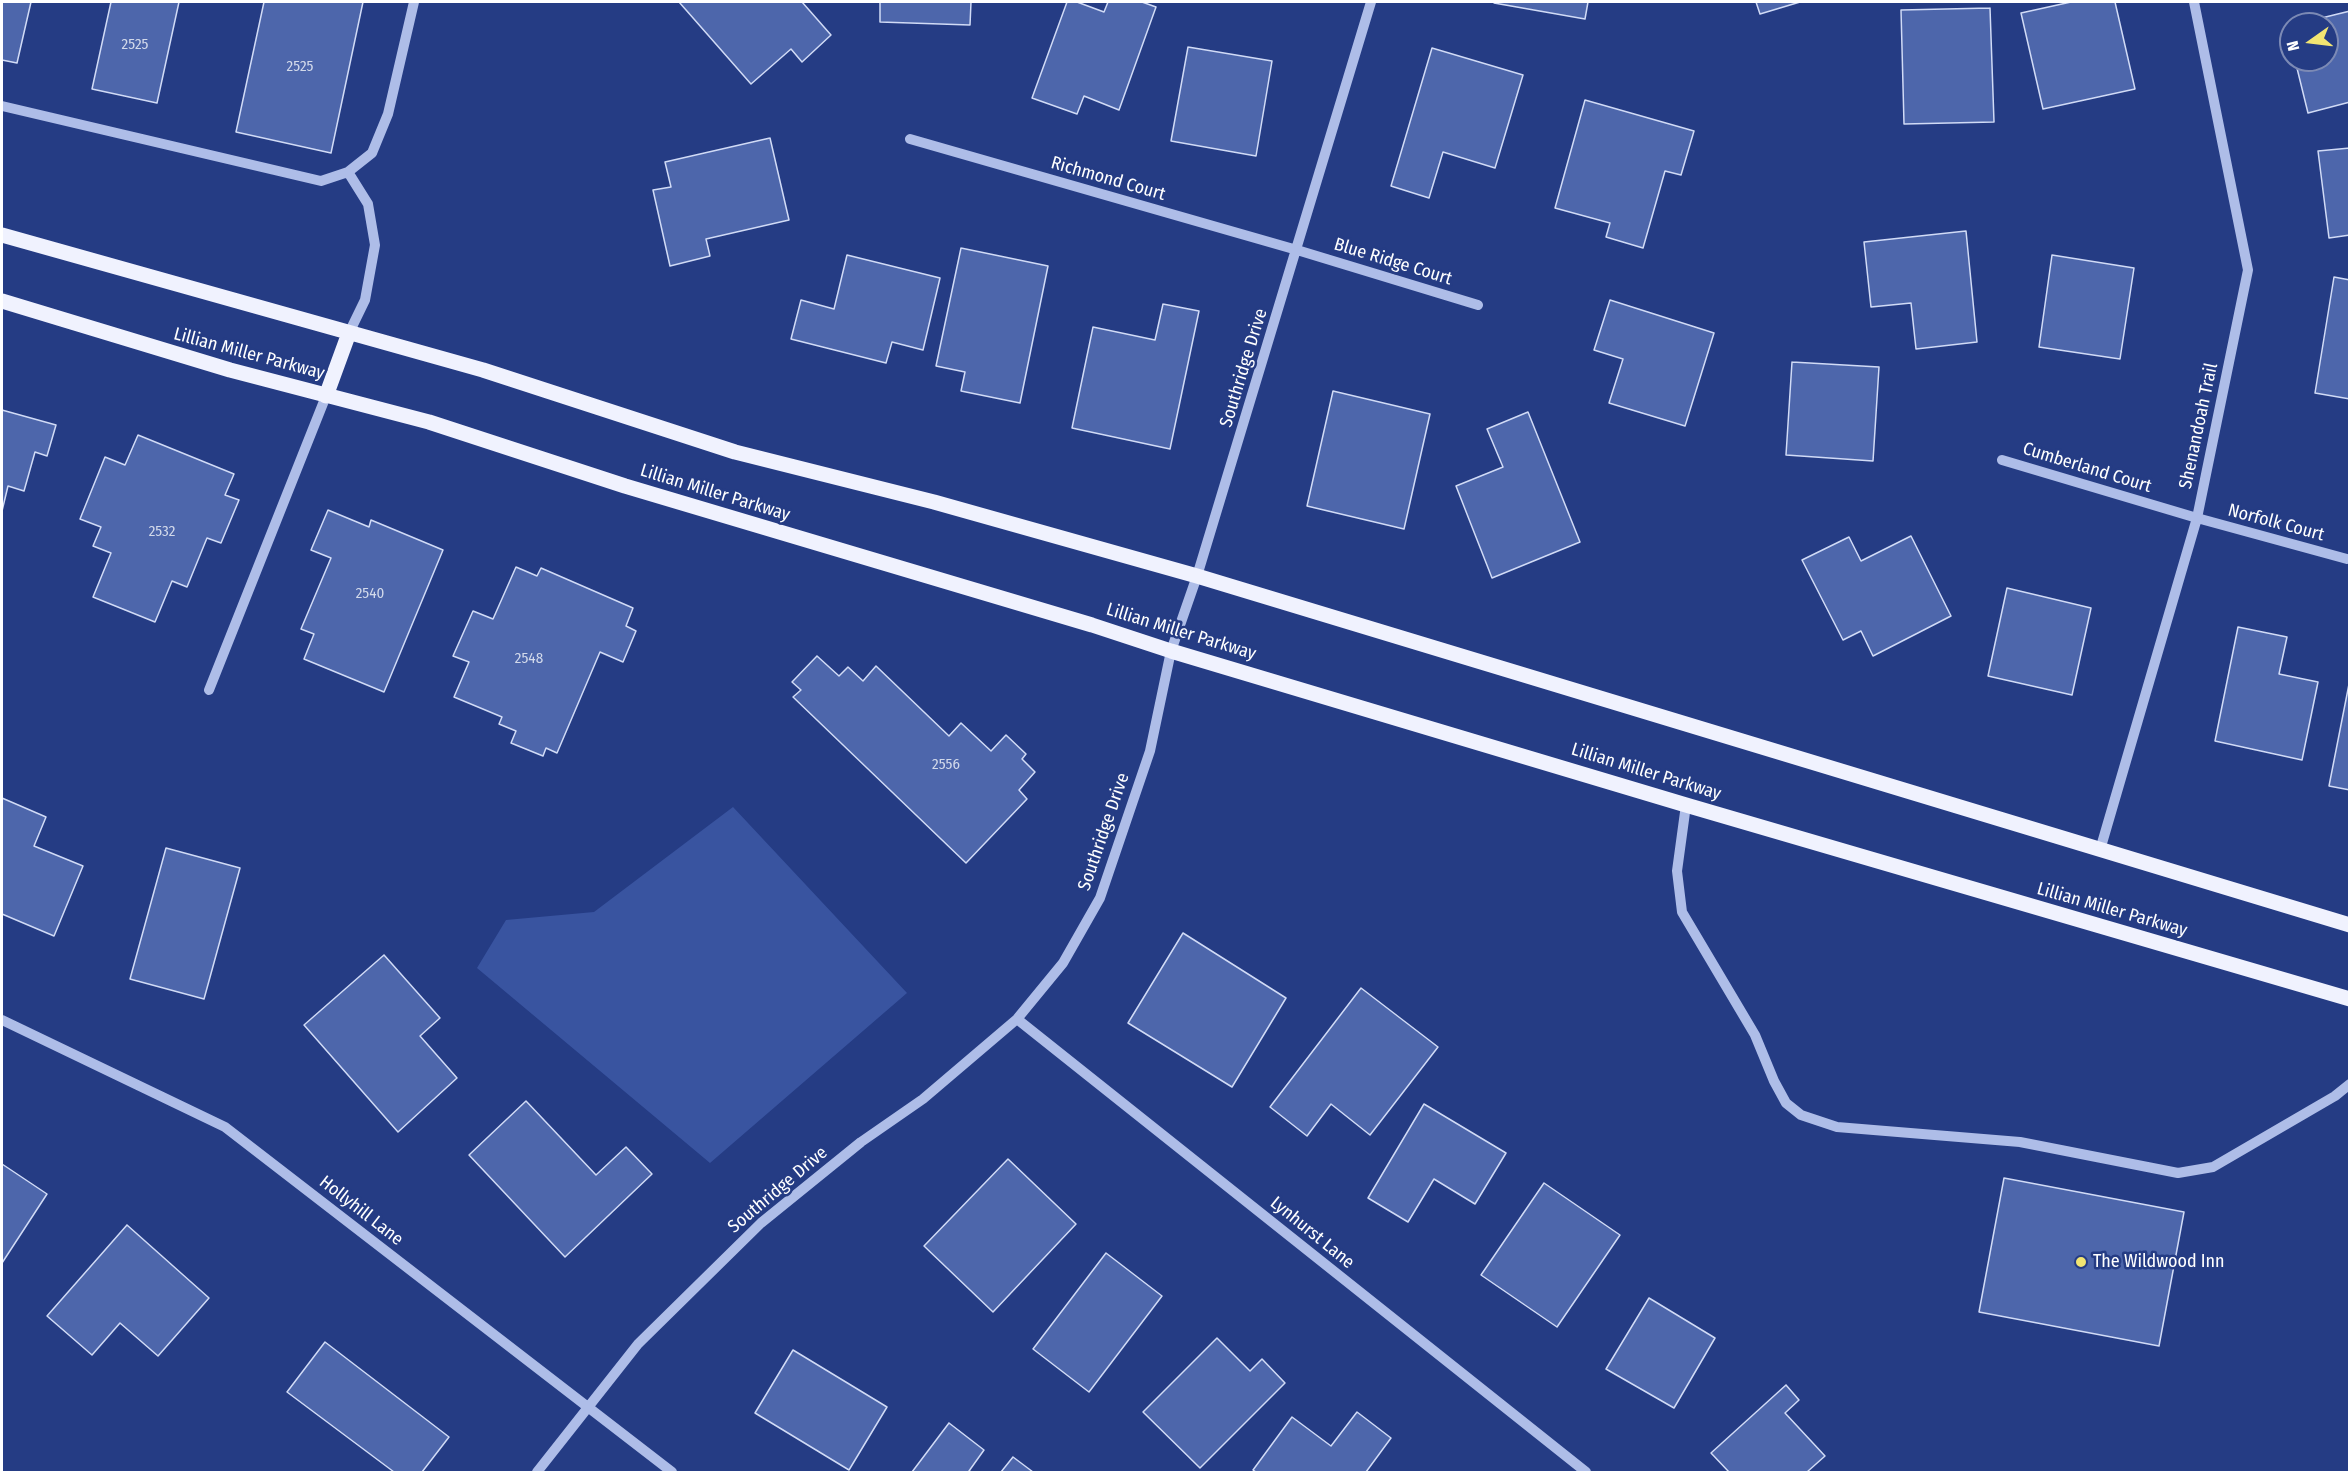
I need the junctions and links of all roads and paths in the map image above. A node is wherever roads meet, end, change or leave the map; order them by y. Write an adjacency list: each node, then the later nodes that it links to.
1 (414, 2): 6 (street)
2 (1371, 2): 8 (street, Southridge Drive)
3 (2194, 2): 14 (street, Shenandoah Trail)
4 (2, 106): 6 (street)
5 (910, 139): 8 (street, Richmond Court)
6 (348, 172): 11 (street)
7 (2, 235): 11 (main road)
8 (1298, 250): 10 (street, Blue Ridge Court); 16 (street, Southridge Drive)
9 (2, 302): 12 (main road, Lillian Miller Parkway)
10 (1478, 305)
11 (349, 333): 12 (main road); 16 (main road)
12 (326, 396): 17 (main road, Lillian Miller Parkway); 18 (street)
13 (2002, 460): 14 (street, Cumberland Court)
14 (2197, 518): 15 (street, Norfolk Court); 20 (street, Shenandoah Trail)
15 (2347, 559)
16 (1197, 576): 17 (street, Southridge Drive); 20 (main road)
17 (1171, 651): 19 (main road, Lillian Miller Parkway); 23 (street, Southridge Drive)
18 (209, 690)
19 (1686, 805): 22 (main road, Lillian Miller Parkway); 25 (street)
20 (2100, 850): 21 (main road)
21 (2349, 925)
22 (2349, 999)
23 (1017, 1019): 26 (street, Southridge Drive); 29 (street, Lynhurst Lane)
24 (2, 1020): 26 (street, Hollyhill Lane)
25 (2349, 1084)
26 (587, 1407): 27 (street, Southridge Drive); 28 (street, Hollyhill Lane)
27 (537, 1473)
28 (672, 1473)
29 (1586, 1473)

